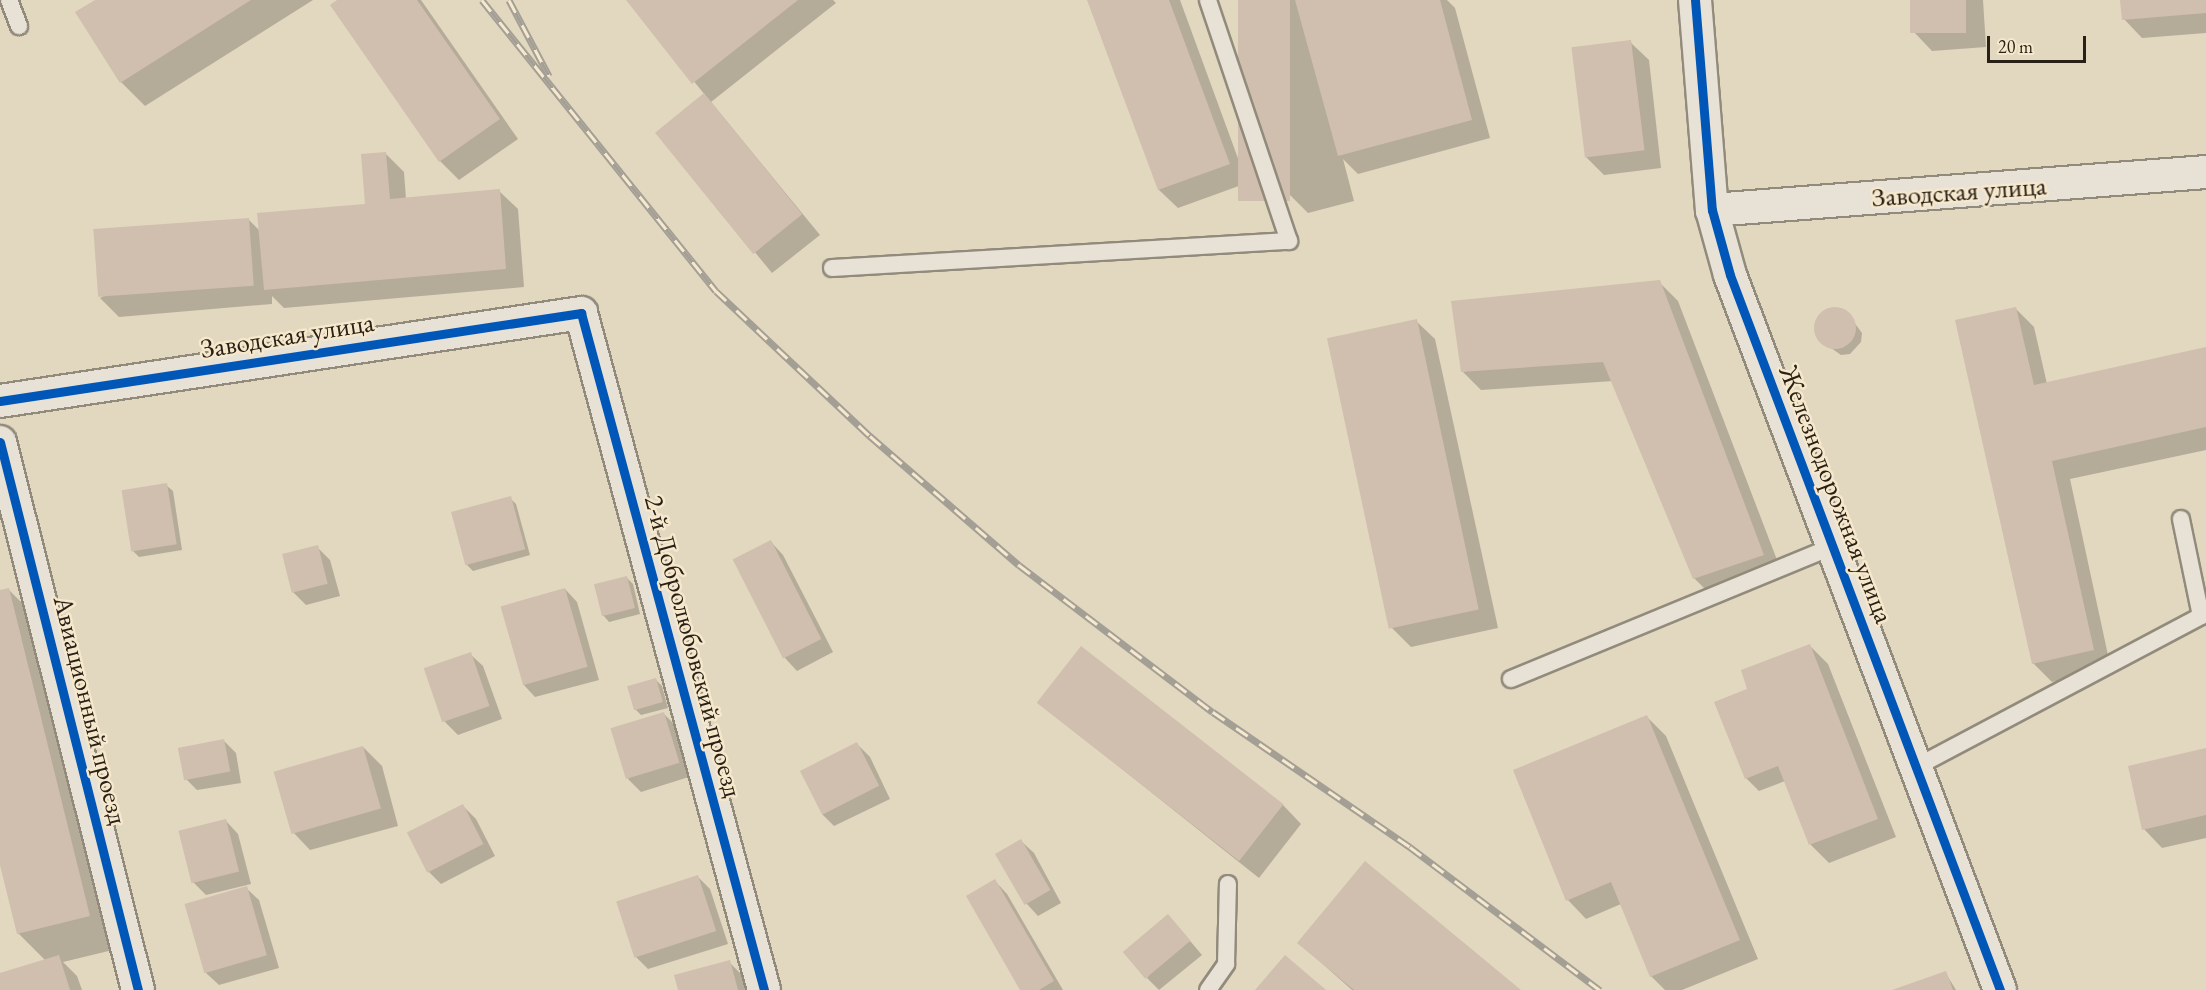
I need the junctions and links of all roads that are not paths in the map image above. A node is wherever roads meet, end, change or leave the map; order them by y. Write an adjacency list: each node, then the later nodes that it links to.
1 (9, 0): 4 (lane)
2 (1208, 0): 7 (lane)
3 (1695, 0): 6 (street, Железнодорожная улица)
4 (19, 26)
5 (2206, 172): 6 (street, Заводская улица)
6 (1713, 210): 12 (street, Железнодорожная улица)
7 (832, 268)
8 (581, 313): 9 (street, Заводская улица); 17 (street, 2-й Добролюбовский проезд)
9 (0, 401)
10 (0, 442): 16 (street, Авиационный проезд)
11 (2181, 519): 14 (lane)
12 (1833, 546): 13 (lane); 14 (street, Железнодорожная улица)
13 (1511, 679)
14 (1916, 766): 19 (street, Железнодорожная улица)
15 (1228, 884): 18 (lane)
16 (138, 990)
17 (764, 990)
18 (1208, 990)
19 (2000, 990)

